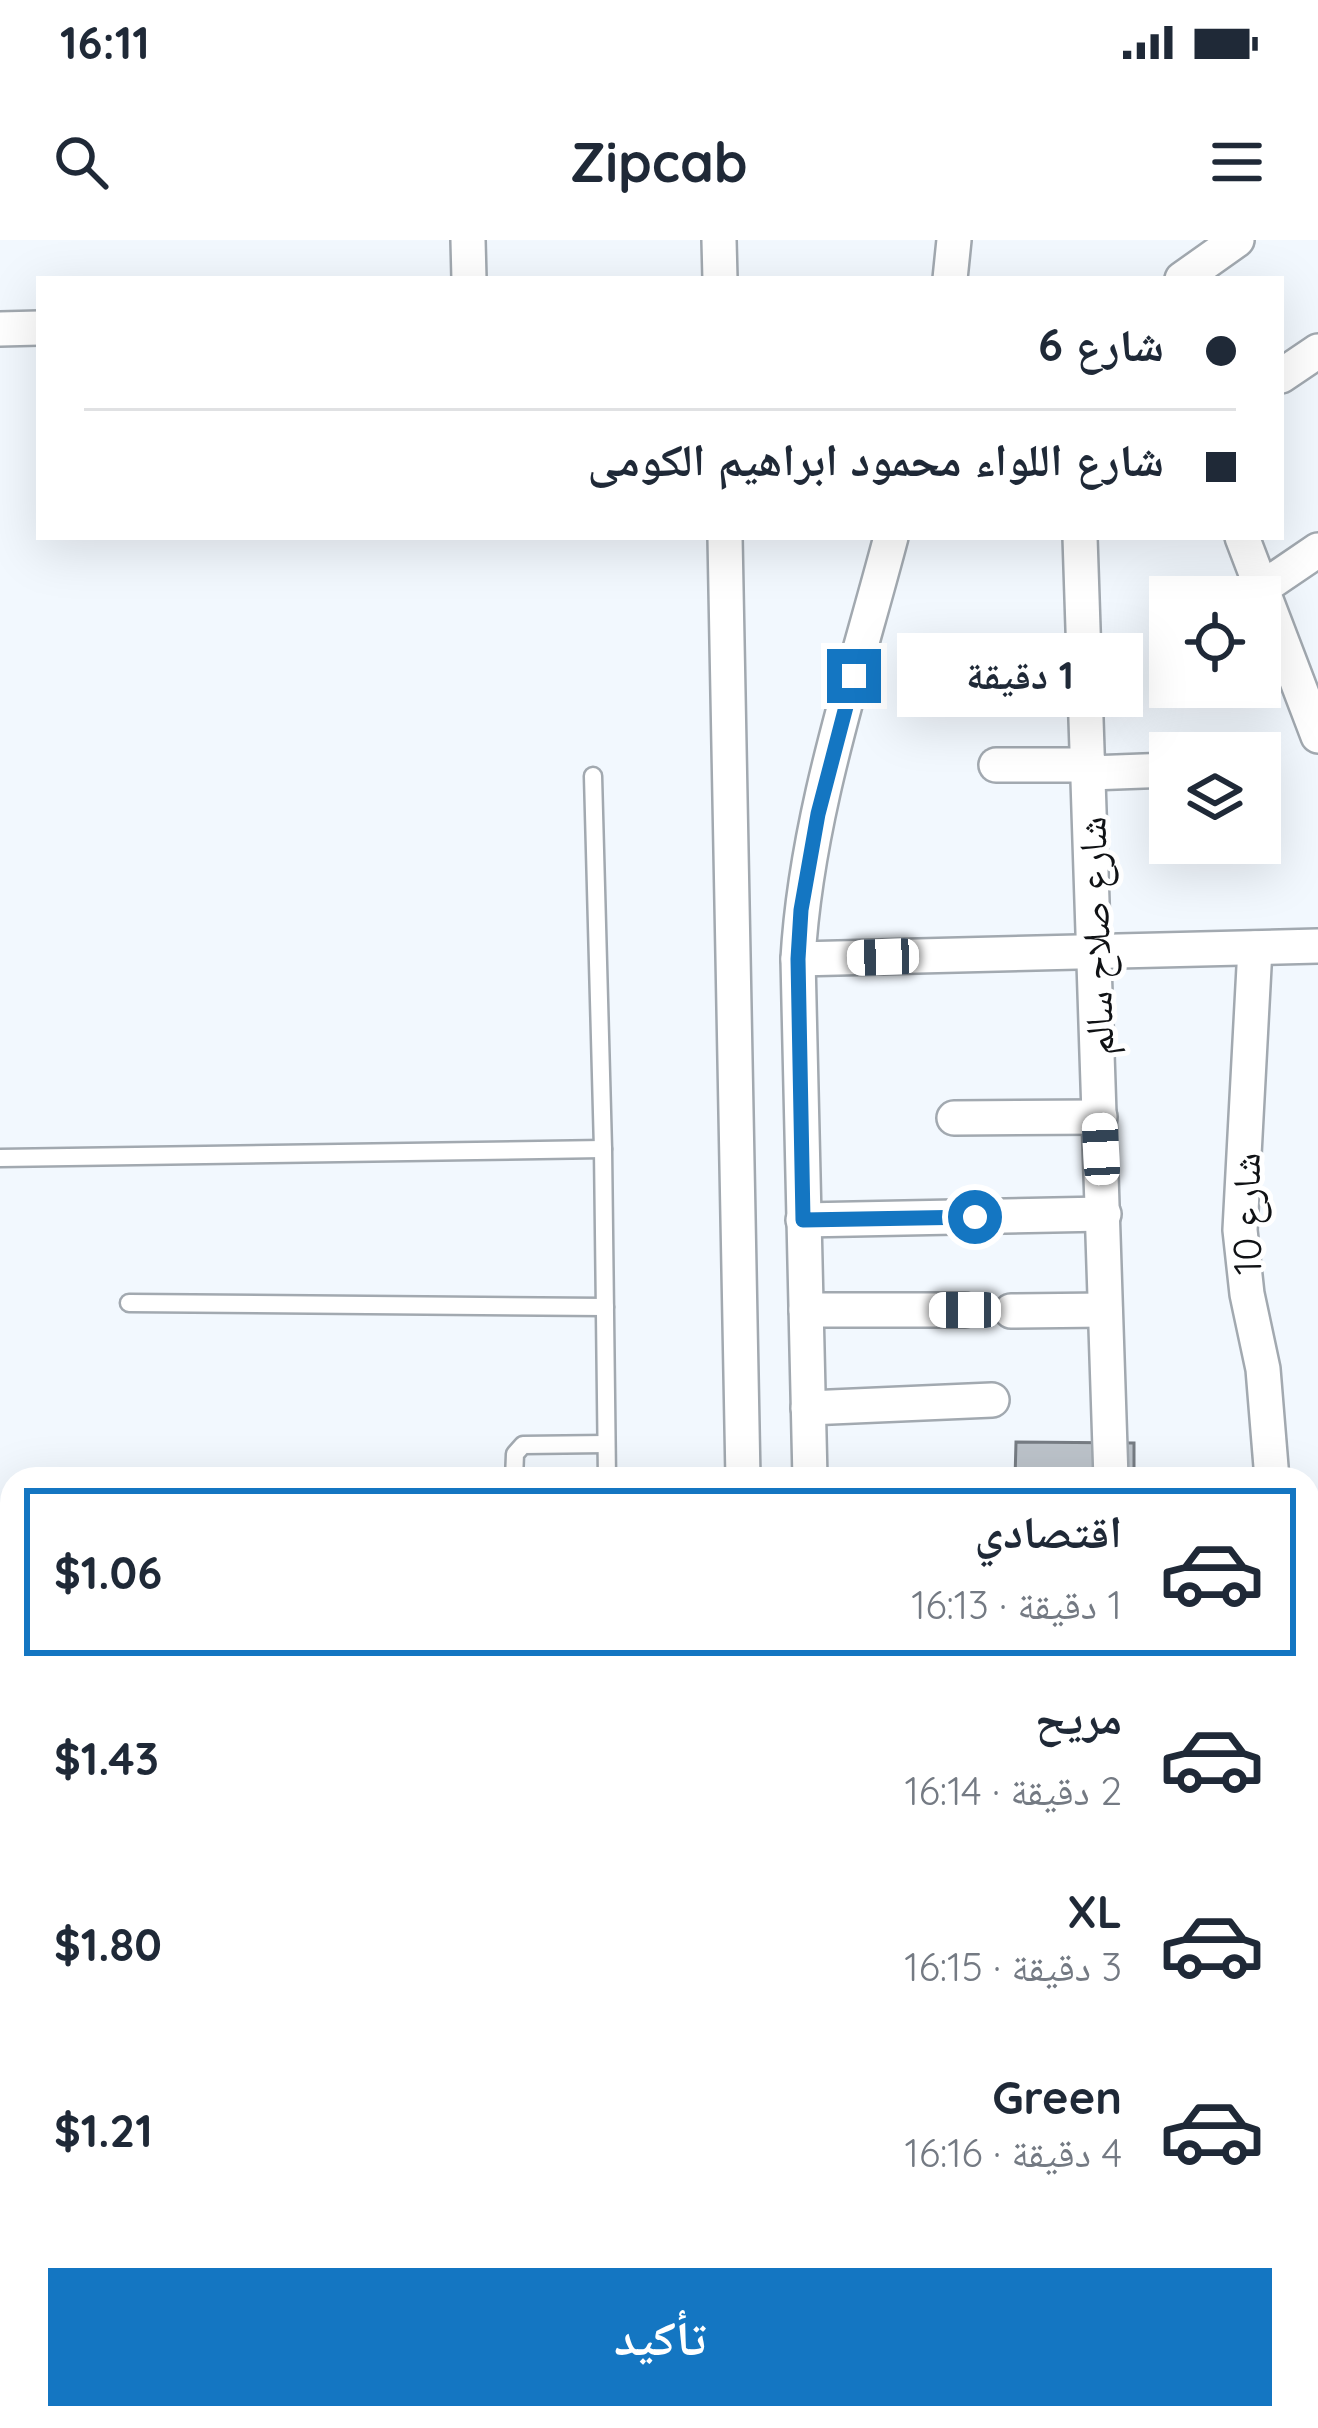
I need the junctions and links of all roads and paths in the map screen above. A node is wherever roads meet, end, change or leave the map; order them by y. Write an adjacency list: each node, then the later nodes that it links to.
1 (468, 240): 5 (street)
2 (719, 240): 6 (street)
3 (954, 240): 7 (street)
4 (1237, 240): 8 (street)
5 (469, 276)
6 (720, 276)
7 (950, 276)
8 (1186, 276)
9 (36, 328): 10 (street)
10 (0, 329)
11 (1318, 351): 12 (street)
12 (1284, 374)
13 (725, 540): 47 (street)
14 (890, 540): 29 (street)
15 (1080, 540): 23 (street, شارع صلاح سالم)
16 (1243, 540): 18 (street)
17 (1318, 550): 19 (street)
18 (1258, 576)
19 (1279, 576)
20 (1281, 638): 21 (street)
21 (1318, 736)
22 (995, 765): 23 (street)
23 (1090, 769): 24 (street); 28 (street, شارع صلاح سالم)
24 (1149, 770)
25 (593, 776): 32 (lane)
26 (1318, 946): 27 (street)
27 (1255, 948): 28 (street); 50 (street, شارع 10)
28 (1096, 952): 29 (street); 30 (street, شارع صلاح سالم)
29 (798, 959): 35 (street)
30 (1100, 1117): 31 (street); 34 (street, شارع صلاح سالم)
31 (954, 1118)
32 (604, 1149): 33 (lane); 37 (lane)
33 (0, 1159)
34 (1104, 1214): 35 (street); 40 (street, شارع صلاح سالم)
35 (803, 1220): 38 (street)
36 (129, 1304): 37 (lane)
37 (605, 1307): 44 (lane)
38 (806, 1310): 39 (street); 43 (street)
39 (965, 1310)
40 (1105, 1310): 41 (street); 49 (street, شارع صلاح سالم)
41 (1011, 1311)
42 (992, 1400): 43 (street)
43 (808, 1408): 48 (street)
44 (606, 1444): 45 (lane); 46 (lane)
45 (514, 1467)
46 (607, 1467)
47 (743, 1467)
48 (810, 1467)
49 (1111, 1467)
50 (1271, 1467)
51 (0, 1575): 52 (lane)
52 (0, 1586)

